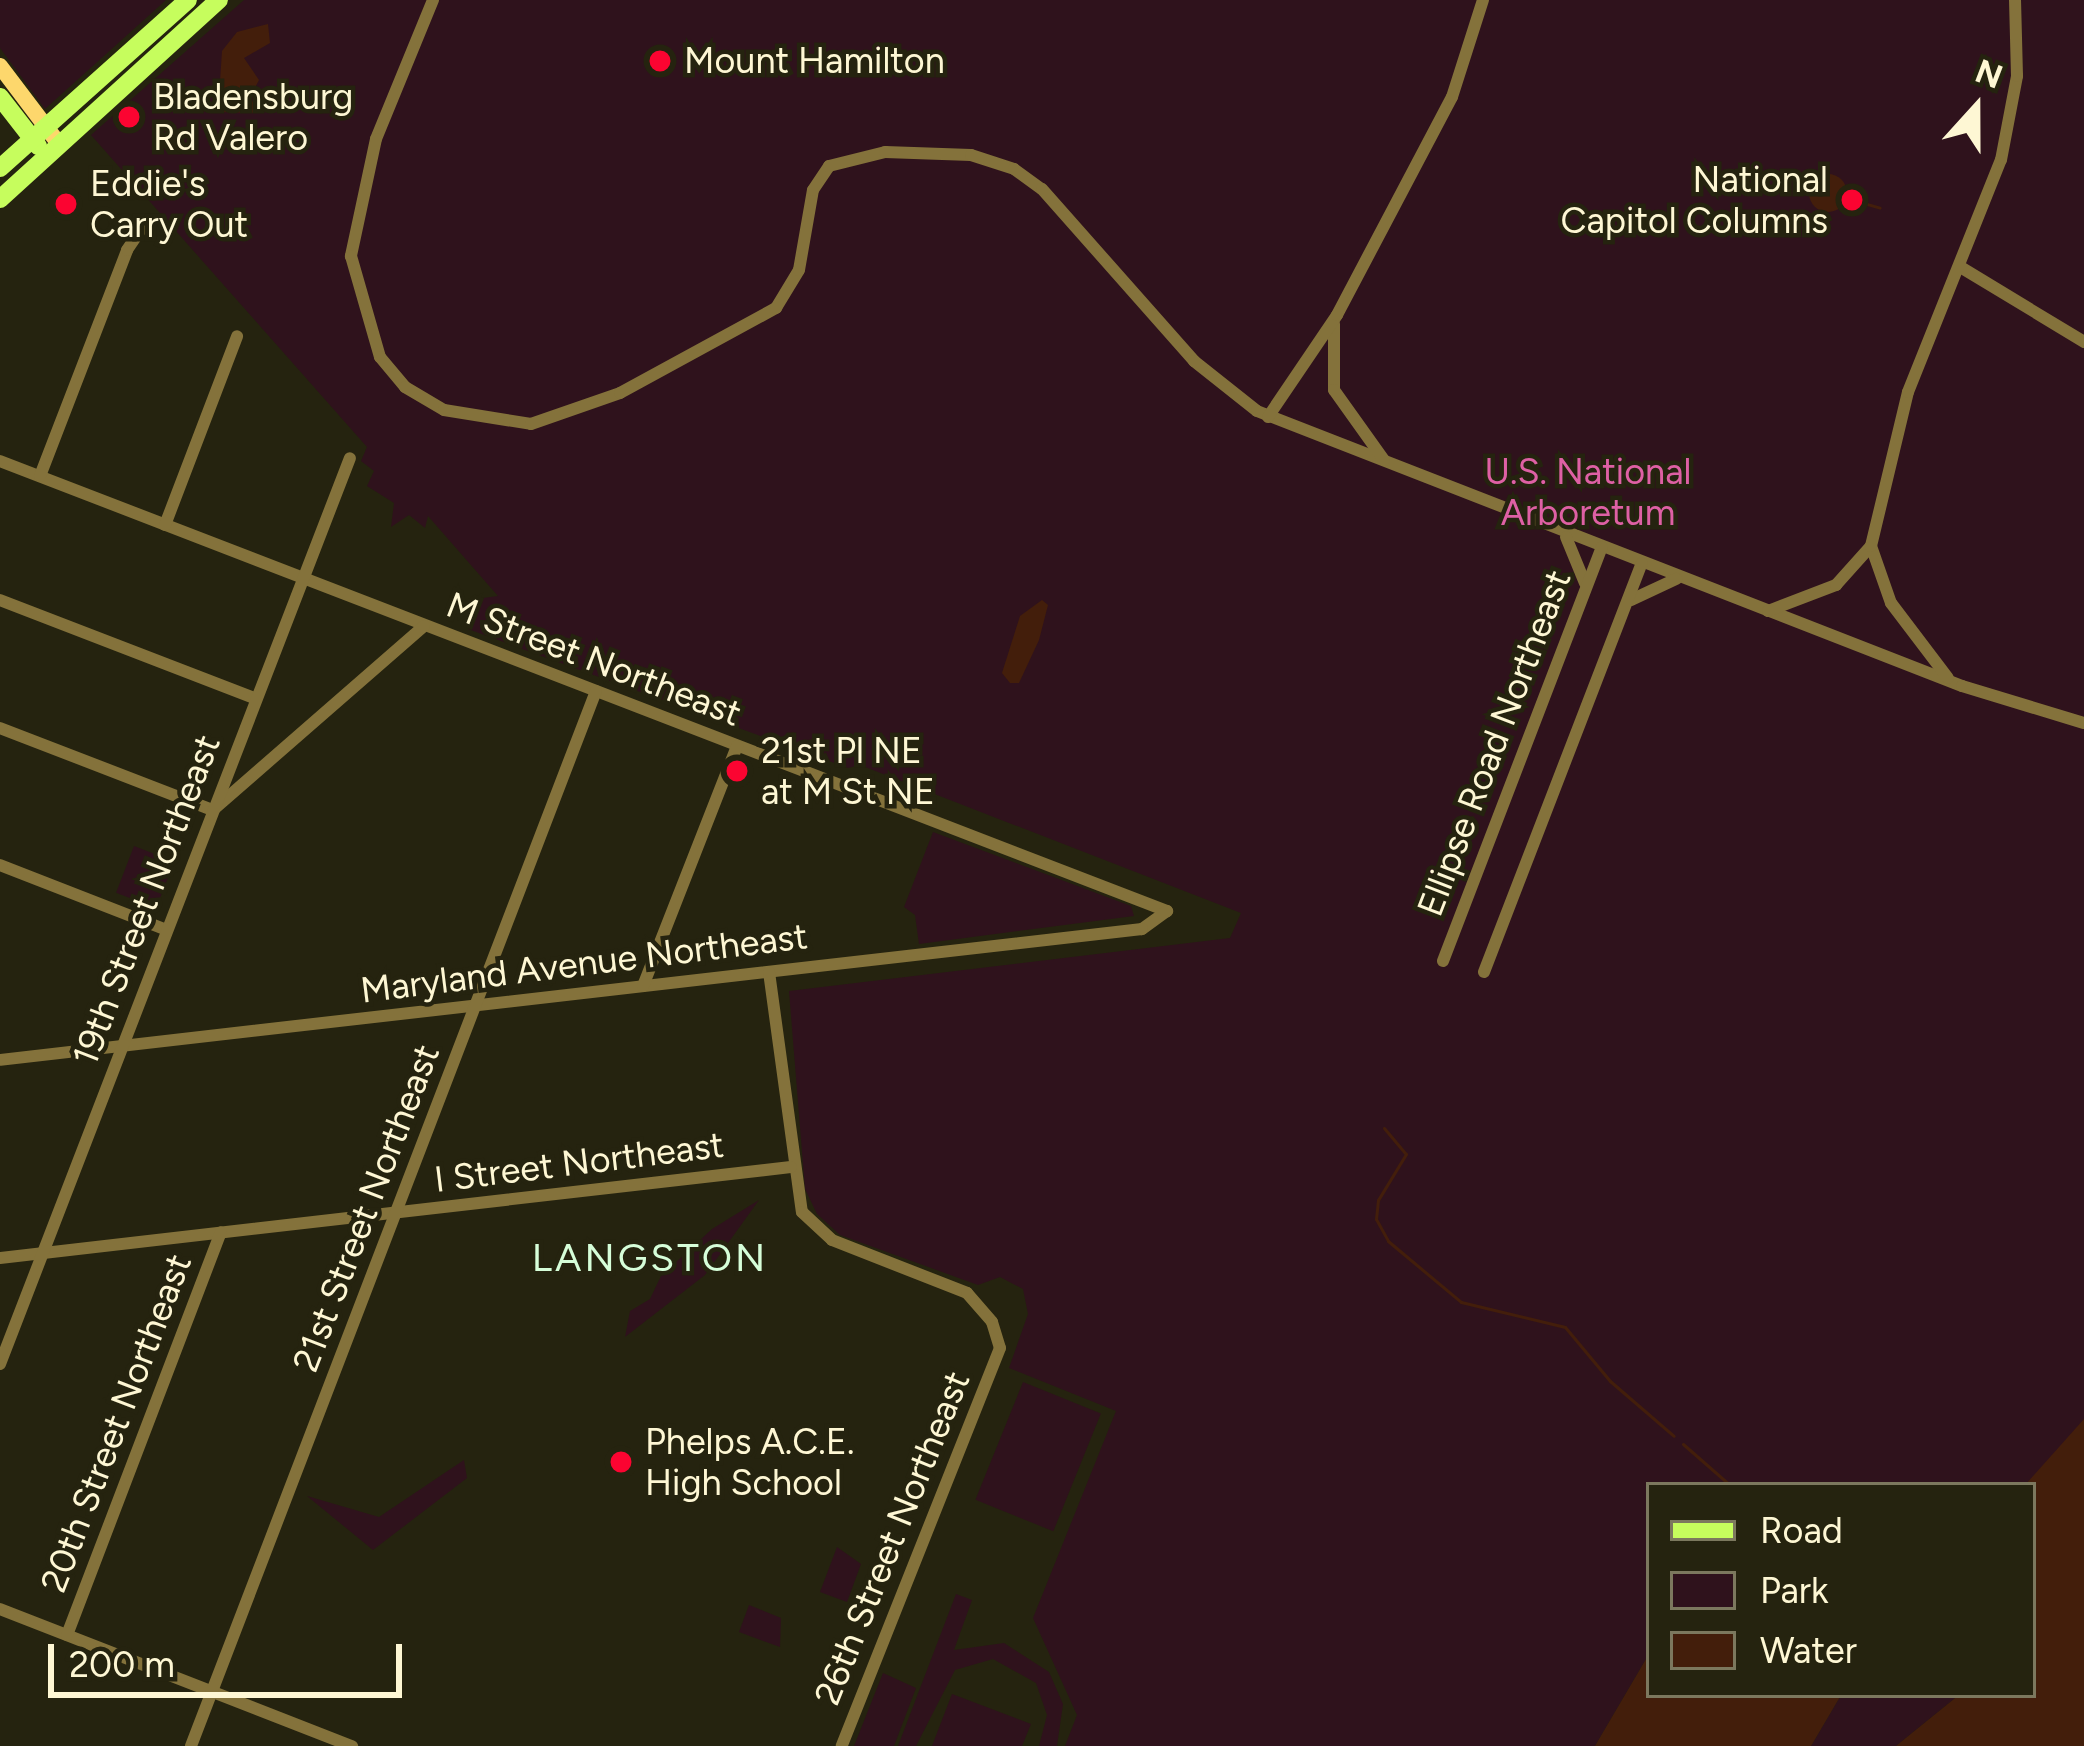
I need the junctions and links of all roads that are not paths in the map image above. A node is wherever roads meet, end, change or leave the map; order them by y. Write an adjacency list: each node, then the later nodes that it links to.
1 (188, 0): 6 (main road)
2 (434, 0): 19 (street)
3 (1483, 0): 16 (street)
4 (2015, 0): 15 (street)
5 (217, 1): 7 (main road)
6 (163, 22): 7 (main road); 10 (main road)
7 (177, 38): 11 (main road)
8 (0, 66): 10 (main road)
9 (0, 98): 10 (main road)
10 (38, 134): 11 (main road); 12 (main road)
11 (52, 150): 13 (main road)
12 (0, 168)
13 (0, 199)
14 (144, 225): 23 (street)
15 (1962, 268): 18 (street); 26 (street)
16 (1336, 315): 19 (street); 22 (street)
17 (237, 335): 24 (street)
18 (2084, 342)
19 (1268, 417): 22 (street)
20 (350, 458): 29 (street, 19th Street Northeast)
21 (0, 461): 23 (street, M Street Northeast)
22 (1394, 468): 25 (street)
23 (40, 476): 24 (street, M Street Northeast)
24 (165, 525): 29 (street, M Street Northeast)
25 (1561, 532): 27 (street); 31 (street)
26 (1871, 546): 34 (street); 36 (street)
27 (1602, 547): 28 (street); 31 (street, Ellipse Road Northeast)
28 (1642, 563): 30 (street); 33 (street)
29 (303, 579): 35 (street, M Street Northeast); 38 (street, 19th Street Northeast)
30 (1684, 579): 33 (street); 34 (street)
31 (1584, 593): 46 (street, Ellipse Road Northeast)
32 (0, 600): 38 (street)
33 (1623, 611): 48 (street)
34 (1766, 611): 36 (street)
35 (424, 626): 37 (street, M Street Northeast); 42 (street)
36 (1951, 682): 39 (street)
37 (596, 691): 41 (street, M Street Northeast); 50 (street, 21st Street Northeast)
38 (256, 699): 42 (street, 19th Street Northeast)
39 (2084, 723)
40 (0, 728): 42 (street)
41 (737, 746): 44 (street, M Street Northeast); 49 (street)
42 (213, 810): 45 (street, 19th Street Northeast)
43 (0, 865): 45 (street)
44 (1167, 911): 47 (street, Maryland Avenue Northeast)
45 (167, 930): 51 (street, 19th Street Northeast)
46 (1443, 961)
47 (769, 972): 49 (street, Maryland Avenue Northeast); 53 (street)
48 (1484, 972)
49 (644, 986): 50 (street, Maryland Avenue Northeast)
50 (476, 1006): 51 (street, Maryland Avenue Northeast); 54 (street, 21st Street Northeast)
51 (121, 1046): 52 (street, Maryland Avenue Northeast); 56 (street, 19th Street Northeast)
52 (0, 1060)
53 (791, 1167): 54 (street, I Street Northeast); 64 (street, 26th Street Northeast)
54 (396, 1213): 55 (street, I Street Northeast); 61 (street, 21st Street Northeast)
55 (221, 1232): 56 (street, I Street Northeast); 60 (street, 20th Street Northeast)
56 (44, 1253): 57 (street, I Street Northeast); 58 (street, 19th Street Northeast)
57 (0, 1258)
58 (0, 1364)
59 (0, 1609): 60 (street)
60 (67, 1635): 61 (street)
61 (212, 1691): 62 (street, 21st Street Northeast); 63 (street)
62 (191, 1746)
63 (352, 1746)
64 (842, 1746)

